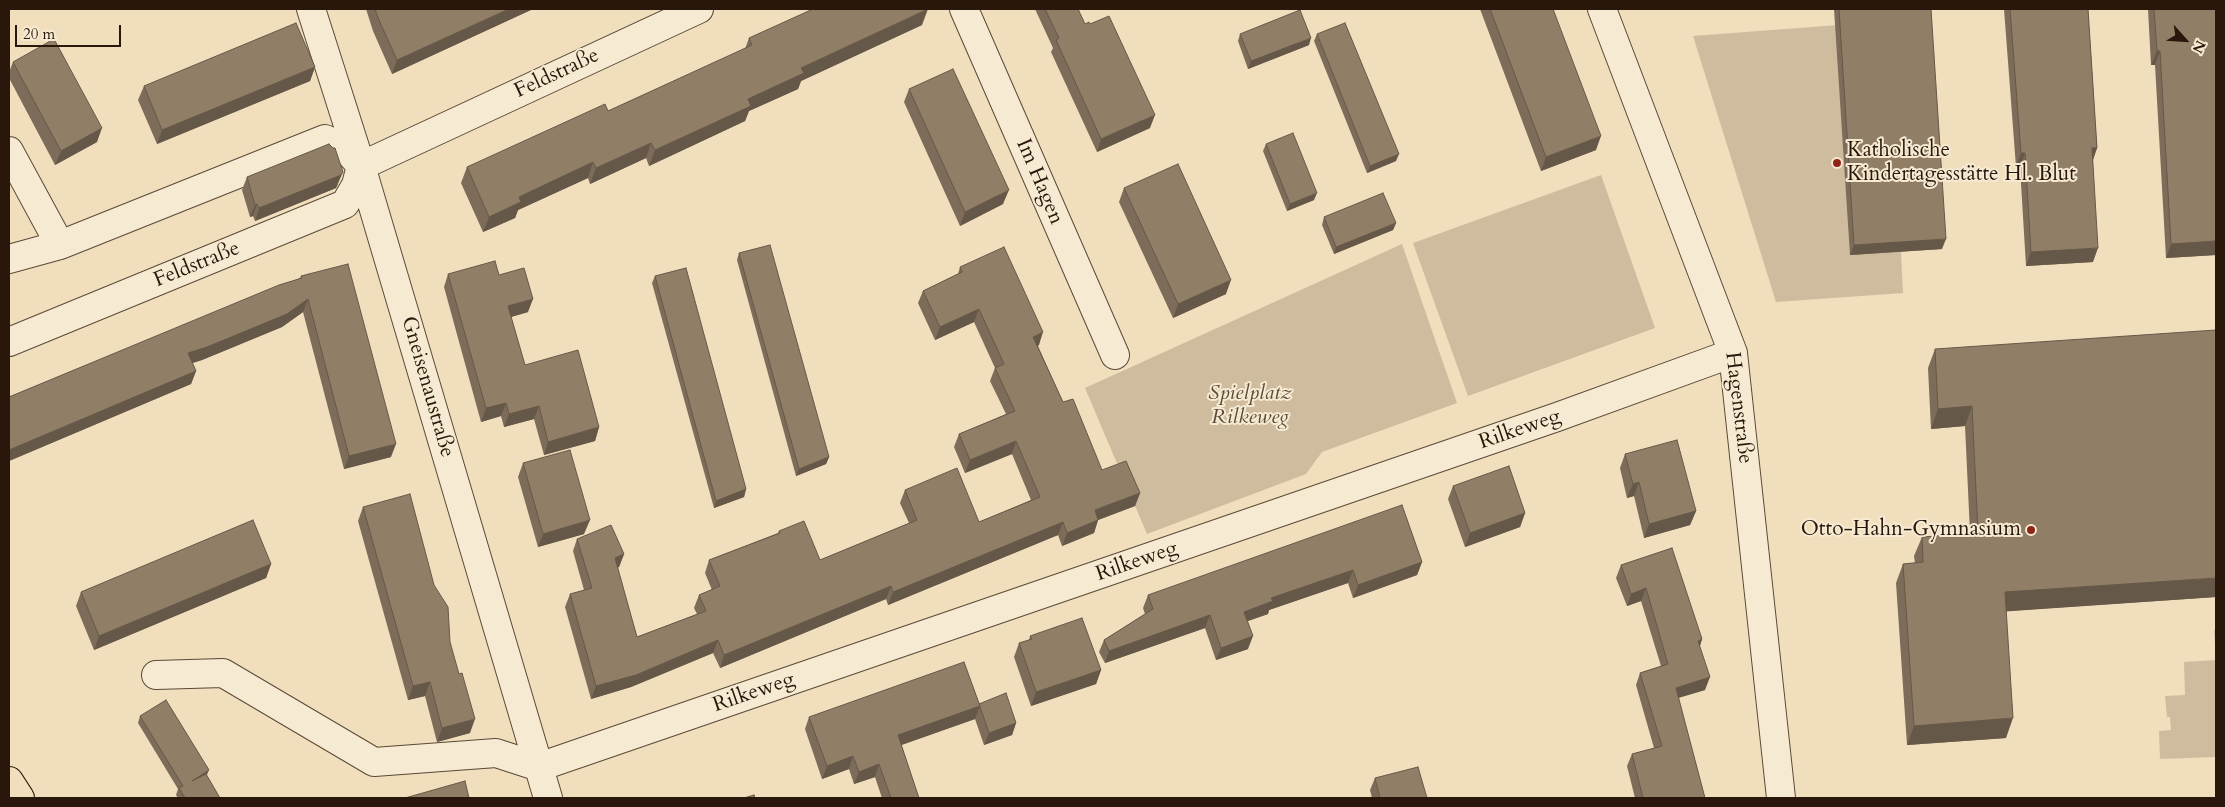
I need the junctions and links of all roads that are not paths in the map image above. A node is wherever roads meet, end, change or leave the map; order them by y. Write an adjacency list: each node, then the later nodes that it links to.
1 (311, 9): 6 (street, Gneisenaustraße)
2 (699, 9): 6 (street, Feldstraße)
3 (964, 9): 11 (street, Im Hagen)
4 (1602, 9): 10 (street, Hagenstraße)
5 (9, 151): 7 (street)
6 (361, 166): 7 (street); 9 (street, Feldstraße); 13 (street, Gneisenaustraße)
7 (60, 245): 8 (street)
8 (9, 259)
9 (9, 342)
10 (1733, 353): 13 (street, Rilkeweg); 17 (street, Hagenstraße)
11 (1115, 355)
12 (156, 675): 13 (street)
13 (539, 767): 16 (street, Gneisenaustraße)
14 (9, 781): 15 (main road)
15 (20, 798)
16 (548, 798)
17 (1781, 798)

